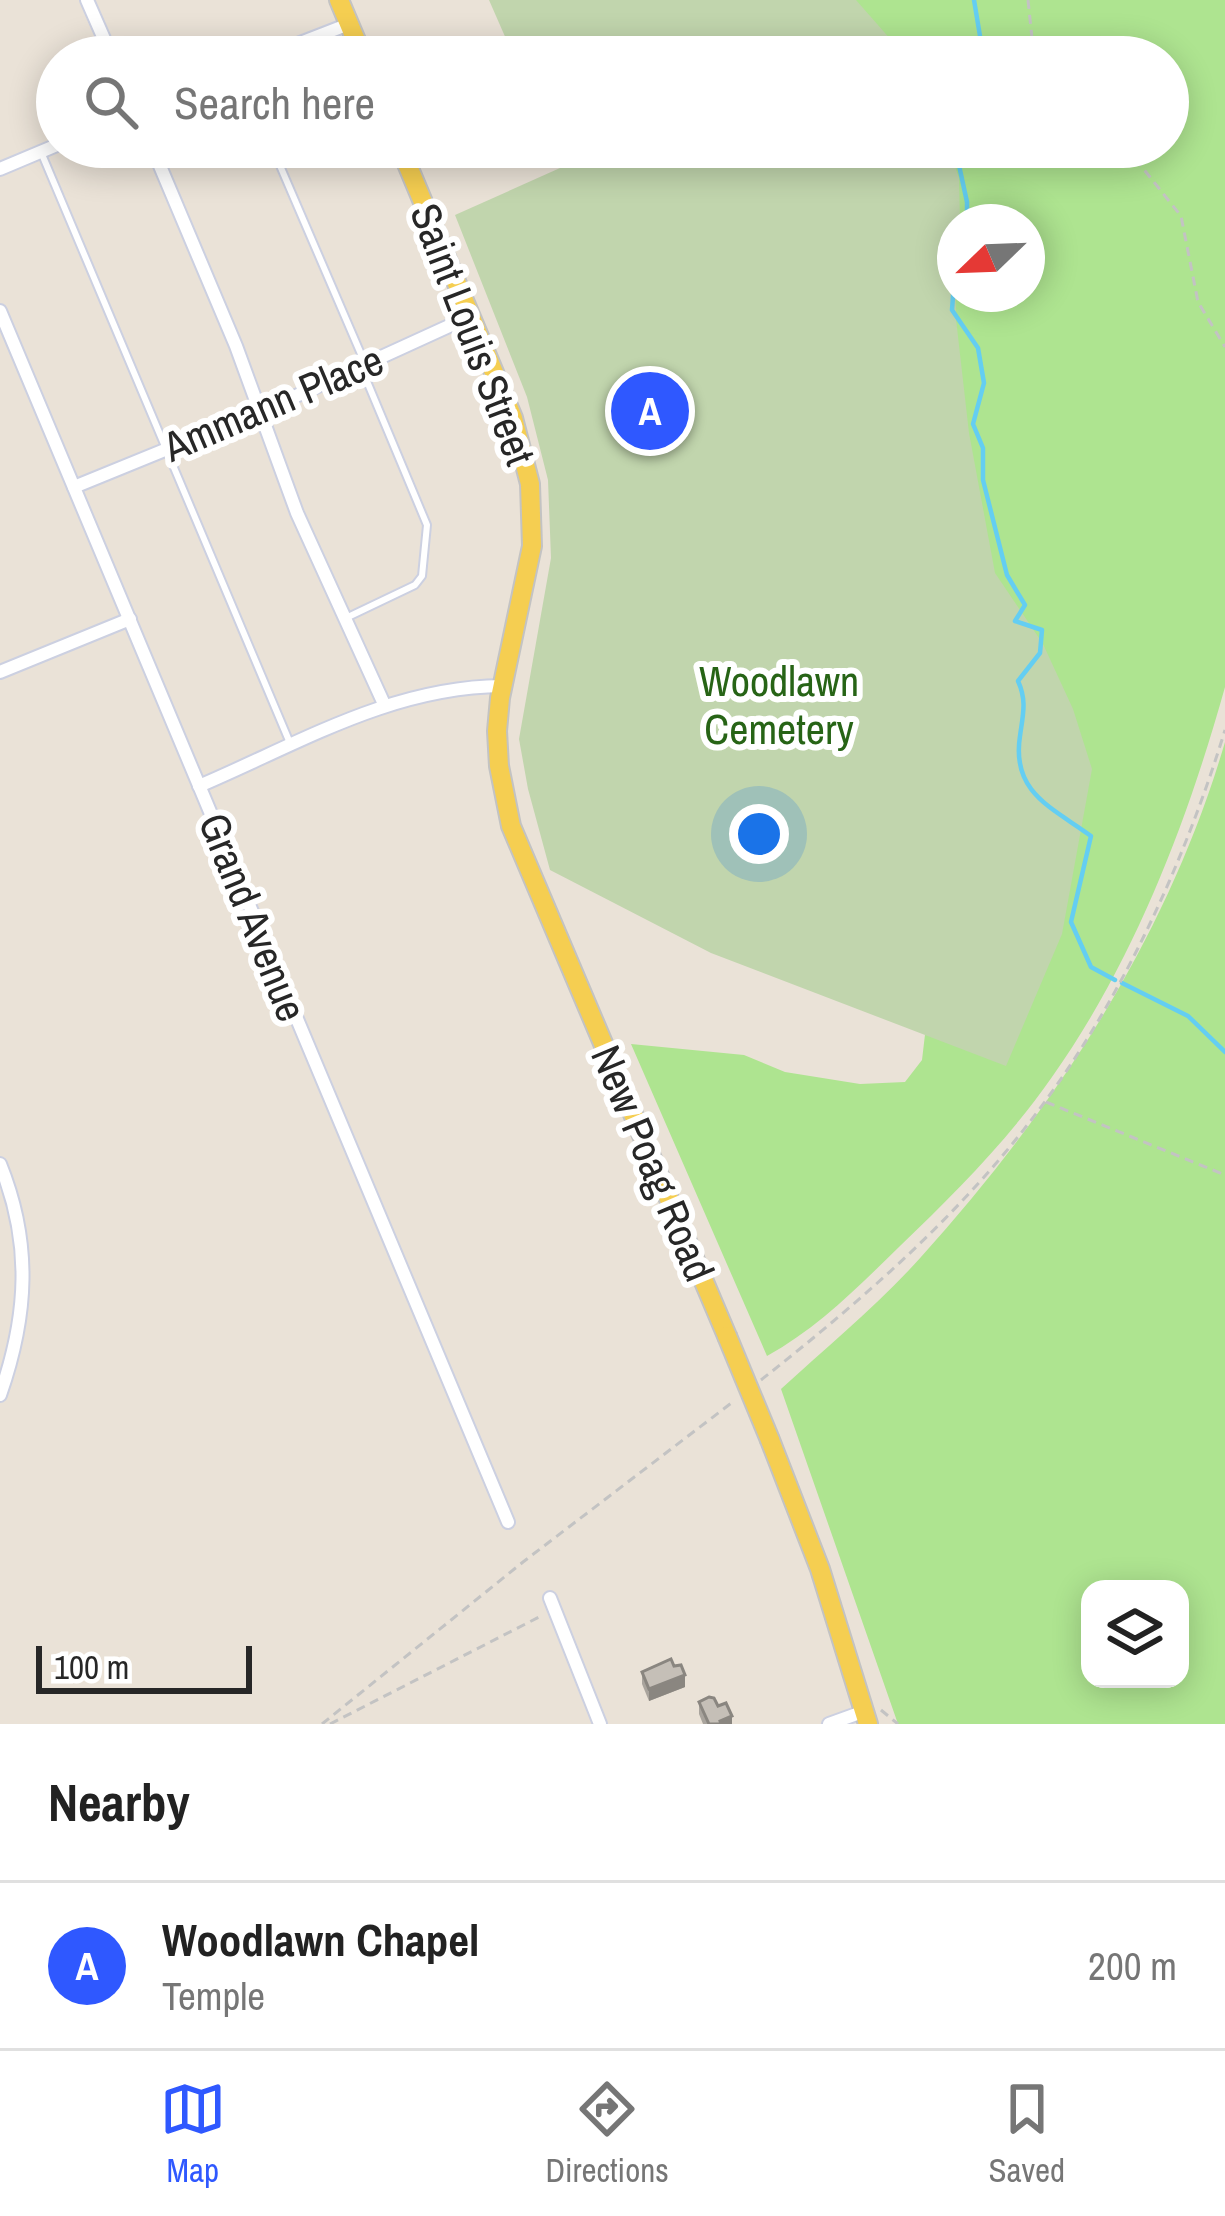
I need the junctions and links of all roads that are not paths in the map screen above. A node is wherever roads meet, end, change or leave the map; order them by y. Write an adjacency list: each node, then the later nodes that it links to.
1 (87, 0): 4 (street)
2 (339, 0): 3 (main road)
3 (349, 24): 5 (street); 6 (main road)
4 (103, 36)
5 (318, 36)
6 (354, 36)
7 (36, 154): 12 (street)
8 (48, 168): 17 (lane)
9 (161, 168): 16 (street)
10 (281, 168): 15 (lane)
11 (409, 168): 14 (main road, Saint Louis Street)
12 (0, 169)
13 (0, 311): 18 (street, Grand Avenue)
14 (471, 316): 15 (street, Ammann Place); 19 (main road, Saint Louis Street)
15 (363, 366): 16 (street, Ammann Place); 21 (lane)
16 (260, 412): 17 (street, Ammann Place); 21 (street)
17 (165, 450): 18 (street, Ammann Place); 25 (lane)
18 (74, 487): 20 (street, Grand Avenue)
19 (524, 596): 23 (main road, New Poag Road)
20 (130, 619): 22 (street); 26 (street, Grand Avenue)
21 (344, 619): 24 (street)
22 (0, 672)
23 (502, 686): 24 (street); 31 (main road, New Poag Road, bridge)
24 (384, 704): 25 (street)
25 (292, 746): 26 (street)
26 (199, 785): 29 (street, Grand Avenue)
27 (0, 1164): 28 (street)
28 (0, 1394)
29 (508, 1522)
30 (550, 1598): 32 (street)
31 (866, 1717): 33 (street)
32 (600, 1724)
33 (829, 1724)

